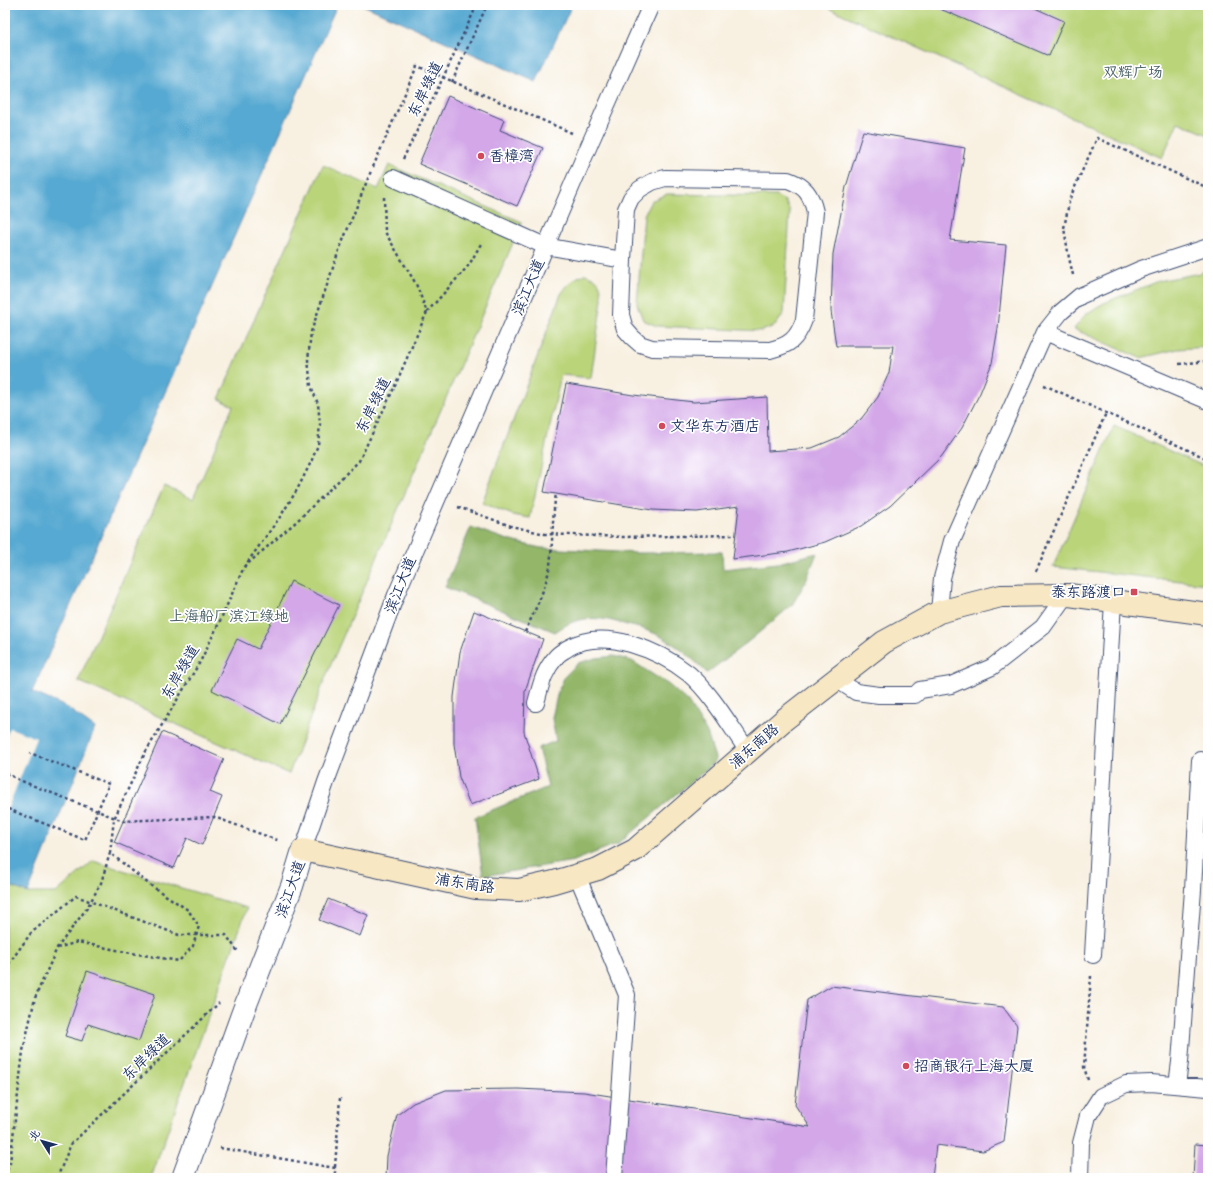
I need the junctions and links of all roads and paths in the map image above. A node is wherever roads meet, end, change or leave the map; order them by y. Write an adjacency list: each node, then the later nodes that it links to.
1 (477, 5): 6 (path, 东岸绿道, bridge)
2 (487, 5): 4 (path)
3 (651, 5): 5 (lane, 滨江大道)
4 (452, 82): 5 (path); 22 (path, bridge)
5 (591, 141): 9 (lane, 滨江大道)
6 (393, 178): 8 (lane); 13 (path, 东岸绿道)
7 (1208, 188): 12 (path)
8 (494, 223): 9 (lane); 13 (path)
9 (545, 246): 11 (lane); 20 (lane, 滨江大道)
10 (1208, 247): 12 (lane)
11 (622, 260): 11 (lane)
12 (1080, 296): 14 (lane)
13 (427, 312): 22 (path, 东岸绿道, bridge)
14 (1045, 332): 15 (lane); 16 (lane)
15 (1025, 376): 17 (path); 26 (lane)
16 (1208, 401)
17 (1106, 413): 18 (path); 23 (path)
18 (1208, 459)
19 (556, 494): 28 (path, bridge)
20 (436, 499): 21 (path); 37 (lane, 滨江大道)
21 (735, 535)
22 (244, 567): 38 (path, 东岸绿道, bridge)
23 (1025, 596): 24 (street, 浦东南路); 26 (street, 浦东南路)
24 (1065, 596): 25 (street, 浦东南路); 29 (lane)
25 (1113, 601): 27 (street, 浦东南路); 41 (lane)
26 (940, 612): 29 (street, 浦东南路)
27 (1208, 614)
28 (525, 632)
29 (836, 679): 31 (street, 浦东南路)
30 (536, 704): 31 (lane)
31 (748, 751): 39 (street, 浦东南路)
32 (30, 753): 36 (path)
33 (1200, 760): 45 (lane)
34 (6, 773): 36 (path)
35 (8, 809): 36 (path)
36 (98, 811): 37 (path)
37 (303, 850): 39 (street, 浦东南路); 49 (street, 滨江大道)
38 (110, 853): 40 (path, 东岸绿道); 40 (path, bridge)
39 (577, 875): 55 (lane)
40 (58, 948): 51 (path)
41 (1093, 955): 47 (path)
42 (240, 956): 43 (path)
43 (5, 968)
44 (220, 1002): 52 (path, 东岸绿道)
45 (1177, 1085): 46 (lane); 47 (lane)
46 (1208, 1088)
47 (1101, 1096): 56 (lane)
48 (340, 1098): 50 (path)
49 (196, 1144): 50 (path); 53 (street, 滨江大道)
50 (335, 1168): 54 (path)
51 (5, 1175)
52 (57, 1178)
53 (183, 1178)
54 (335, 1178)
55 (614, 1178)
56 (1080, 1178)

